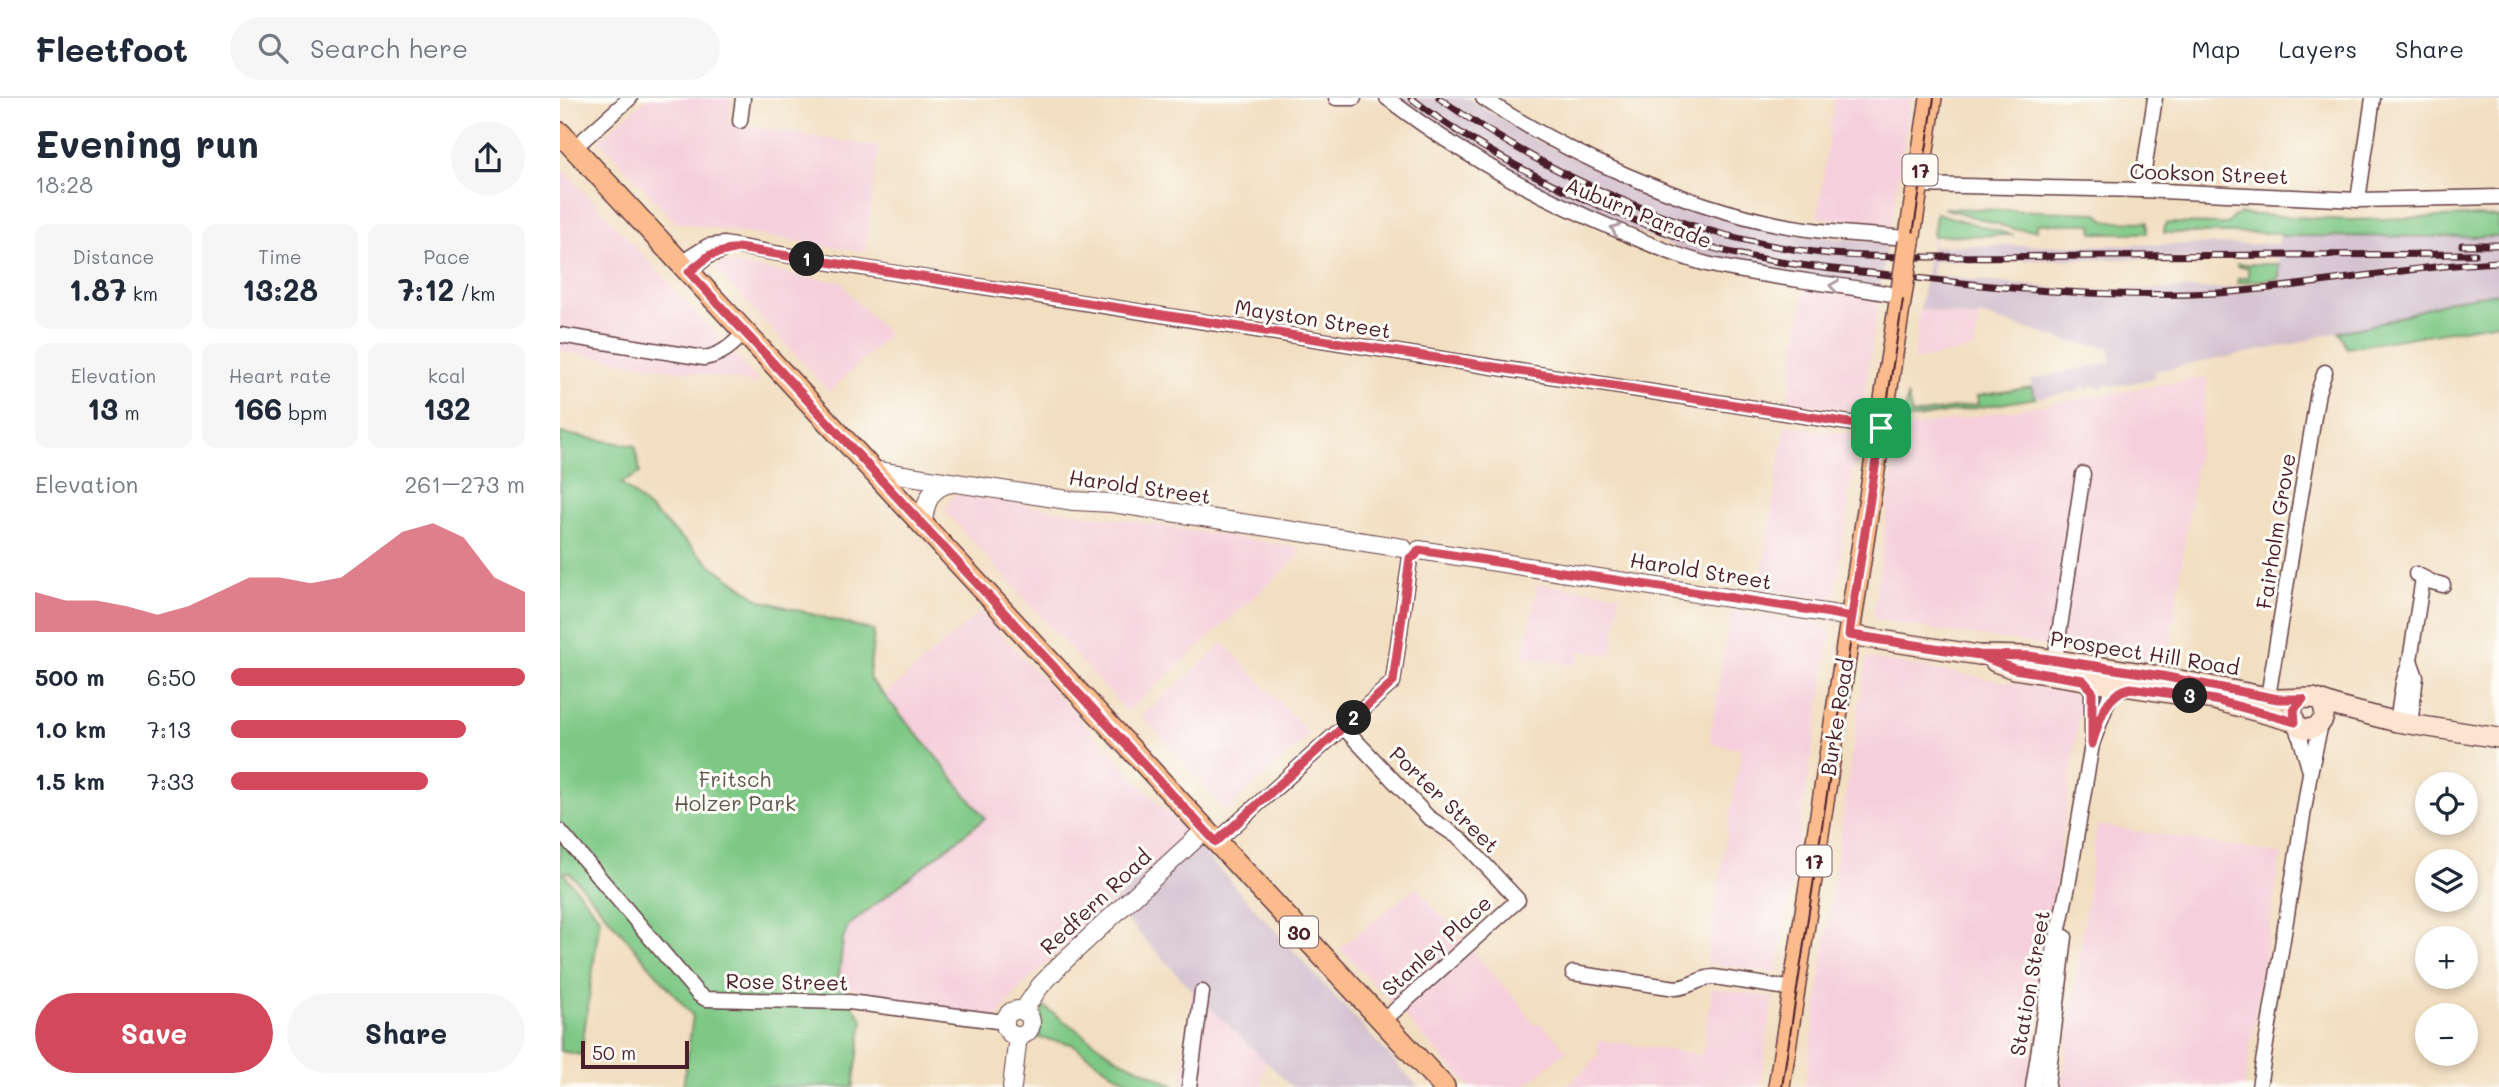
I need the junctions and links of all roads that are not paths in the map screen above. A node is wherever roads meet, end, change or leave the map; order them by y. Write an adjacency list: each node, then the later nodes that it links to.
1 (630, 98): 11 (street)
2 (743, 98): 10 (street)
3 (1336, 98): 4 (street)
4 (1354, 98)
5 (1388, 98): 18 (street, Auburn Parade, one-way to 5)
6 (1483, 98): 16 (street)
7 (1931, 98): 12 (main road, Burke Road / 17)
8 (2155, 98): 13 (street)
9 (2373, 98): 15 (street)
10 (740, 121)
11 (567, 140): 17 (main road, 30)
12 (1917, 185): 13 (street, Cookson Street); 16 (main road, Burke Road / 17)
13 (2141, 190): 15 (street, Cookson Street)
14 (2499, 197): 15 (street, Cookson Street)
15 (2358, 200)
16 (1909, 240): 18 (main road, Burke Road / 17, bridge)
17 (685, 268): 19 (main road, 30); 22 (street, Mayston Street)
18 (1902, 293): 22 (main road, Burke Road / 17)
19 (745, 332): 20 (street); 23 (main road, 30)
20 (560, 335)
21 (2325, 372): 36 (street, Fairholm Grove)
22 (1881, 428): 29 (main road, Burke Road / 17)
23 (871, 470): 25 (street, Harold Street); 26 (main road, 30)
24 (2083, 474): 30 (street)
25 (953, 483): 26 (street); 27 (street, Harold Street)
26 (923, 525): 46 (main road, 30)
27 (1411, 552): 29 (street, Harold Street); 41 (street)
28 (2443, 585): 40 (street)
29 (1850, 626): 30 (main road, Prospect Hill Road); 49 (main road, Burke Road / 17)
30 (2054, 668): 31 (main road, Prospect Hill Road)
31 (2083, 672): 32 (main road); 33 (main road, Prospect Hill Road); 43 (street, Station Street)
32 (2109, 683): 34 (main road, Prospect Hill Road); 37 (street, Station Street)
33 (2161, 684): 34 (main road, Prospect Hill Road); 36 (main road, Prospect Hill Road)
34 (2135, 687): 37 (street)
35 (2312, 700): 36 (main road, Prospect Hill Road); 38 (main road); 39 (main road); 40 (main road, Prospect Hill Road)
36 (2270, 706): 38 (main road, Prospect Hill Road)
37 (2105, 707): 43 (street, Station Street)
38 (2295, 722): 39 (main road); 44 (street)
39 (2321, 723): 40 (main road, Prospect Hill Road); 44 (street)
40 (2403, 724): 42 (main road, Prospect Hill Road)
41 (1344, 728): 46 (street); 47 (street, Porter Street)
42 (2499, 738)
43 (2092, 744): 55 (street, Station Street)
44 (2310, 773): 62 (street)
45 (560, 831): 52 (street, Rose Street)
46 (1210, 836): 51 (street, Redfern Road); 53 (main road, 30)
47 (1518, 900): 53 (street, Stanley Place)
48 (1573, 973): 49 (street)
49 (1794, 989): 59 (main road, Burke Road / 17)
50 (1202, 992): 57 (street)
51 (1023, 1011): 52 (street); 54 (street)
52 (1005, 1022): 54 (street)
53 (1382, 1022): 58 (main road, 30)
54 (1018, 1036): 56 (street)
55 (2046, 1049): 60 (street, Station Street); 61 (street, Station Street)
56 (1012, 1087)
57 (1189, 1087)
58 (1444, 1087)
59 (1779, 1087)
60 (2033, 1087)
61 (2047, 1087)
62 (2259, 1087)

